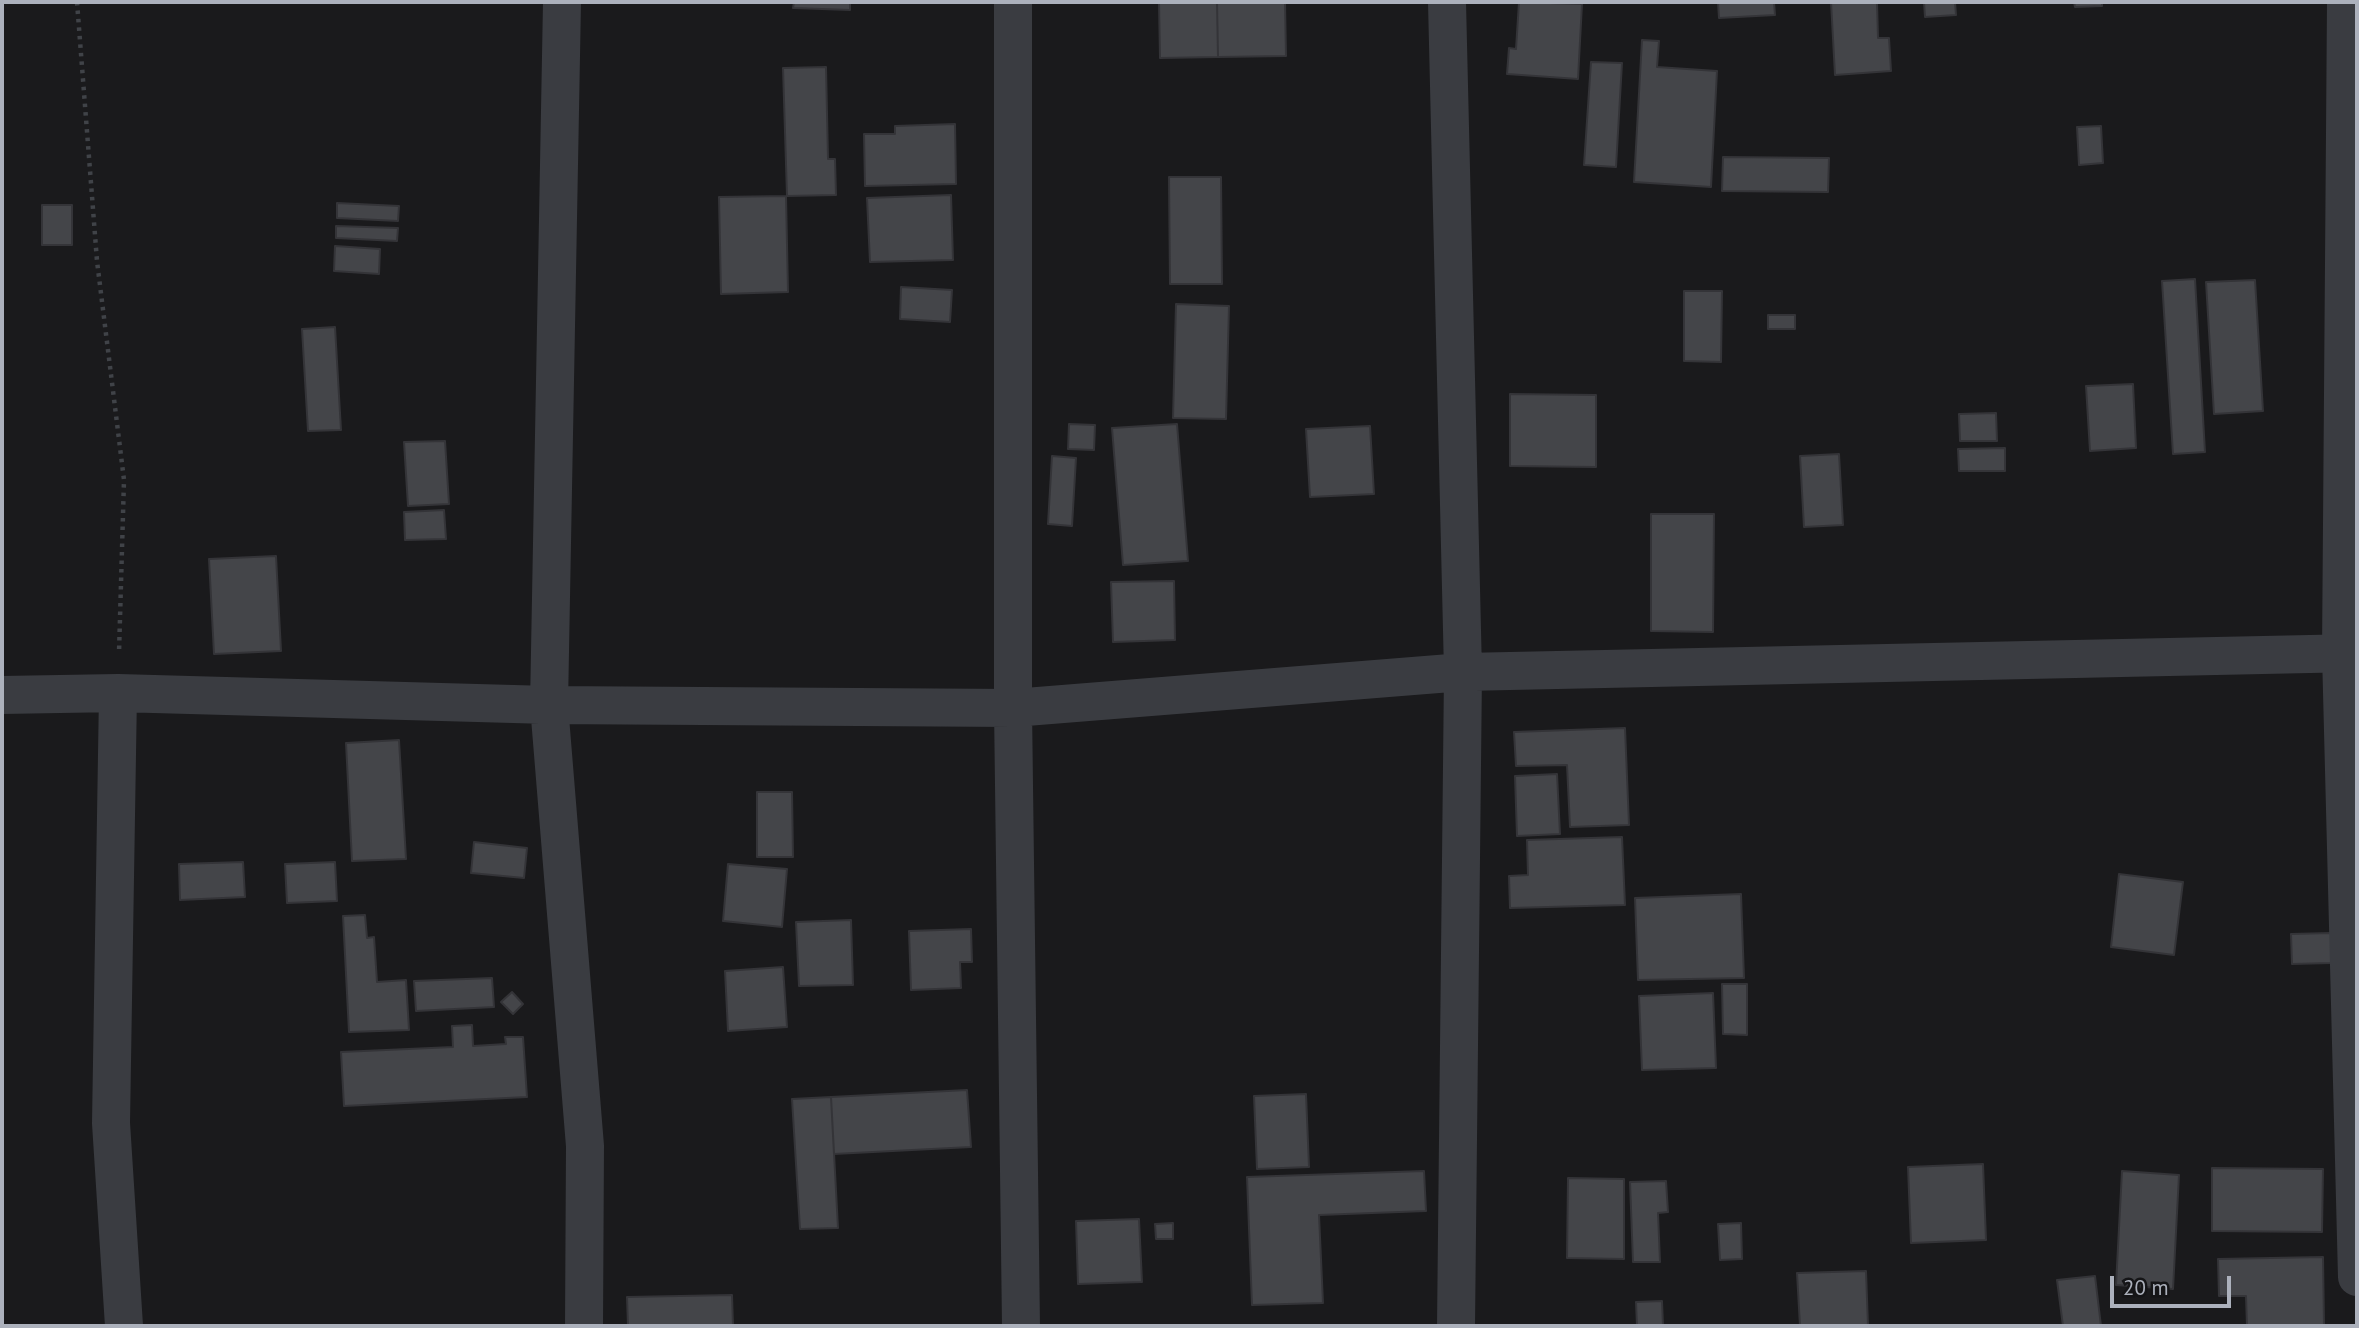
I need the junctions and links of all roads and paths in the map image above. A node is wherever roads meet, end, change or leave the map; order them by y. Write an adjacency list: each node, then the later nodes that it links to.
1 (77, 2): 8 (path)
2 (562, 2): 10 (street)
3 (1013, 2): 11 (street)
4 (1447, 2): 7 (street)
5 (2346, 2): 6 (street)
6 (2349, 653): 7 (street); 12 (street)
7 (1463, 672): 11 (street); 16 (street)
8 (118, 693): 9 (street); 10 (street); 13 (street)
9 (2, 695)
10 (549, 705): 11 (street); 14 (street)
11 (1013, 708): 15 (street)
12 (2357, 1277)
13 (124, 1326)
14 (584, 1326)
15 (1021, 1326)
16 (1457, 1326)

